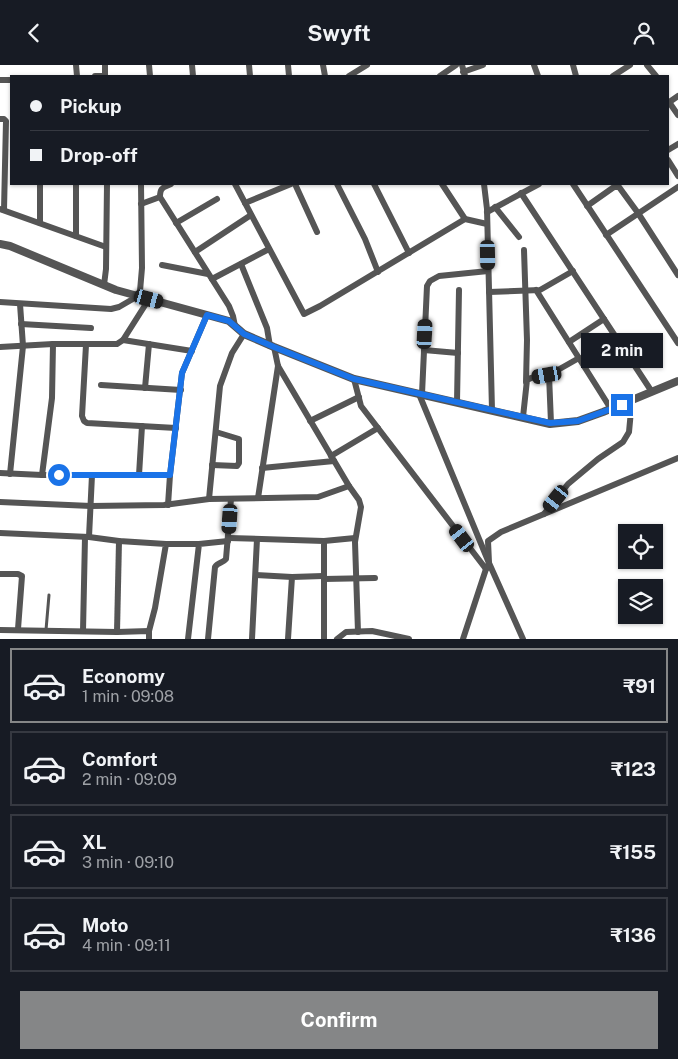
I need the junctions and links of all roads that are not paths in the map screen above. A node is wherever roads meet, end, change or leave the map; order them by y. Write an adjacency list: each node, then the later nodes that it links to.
1 (367, 65): 6 (street)
2 (456, 65): 8 (street)
3 (482, 65): 7 (street)
4 (630, 65): 9 (street)
5 (647, 65): 10 (street)
6 (358, 67)
7 (463, 71)
8 (441, 75)
9 (615, 75)
10 (655, 75)
11 (669, 104): 12 (street)
12 (678, 115)
13 (0, 119): 38 (street)
14 (669, 161): 15 (street)
15 (678, 176)
16 (40, 185): 43 (street)
17 (76, 185): 48 (street)
18 (107, 185): 51 (street)
19 (141, 185): 35 (street)
20 (169, 185): 32 (street)
21 (236, 185): 34 (street)
22 (289, 185): 34 (street)
23 (295, 185): 46 (street)
24 (338, 185): 60 (street)
25 (376, 185): 55 (street)
26 (443, 185): 42 (street)
27 (484, 185): 39 (street)
28 (537, 185): 31 (street)
29 (574, 185): 36 (street)
30 (678, 187): 40 (street)
31 (521, 193): 37 (street); 59 (street)
32 (160, 197): 35 (street); 44 (street)
33 (217, 199): 44 (street)
34 (245, 203): 41 (street)
35 (142, 204): 68 (street)
36 (587, 206): 40 (street); 47 (street)
37 (495, 207): 39 (street); 49 (street)
38 (2, 209): 43 (street)
39 (487, 211): 45 (street)
40 (638, 213): 47 (street); 61 (street)
41 (251, 215): 52 (street); 54 (street)
42 (466, 219): 45 (street); 55 (street)
43 (40, 223): 48 (street)
44 (176, 223): 54 (street)
45 (487, 223): 58 (street)
46 (317, 232)
47 (606, 235): 80 (street)
48 (76, 236): 51 (street)
49 (519, 237)
50 (0, 244): 63 (street)
51 (106, 247): 63 (street)
52 (270, 249): 56 (street); 60 (street)
53 (524, 250): 67 (street)
54 (195, 252): 62 (street)
55 (410, 253): 60 (street)
56 (241, 264): 62 (street); 86 (street)
57 (162, 265): 62 (street)
58 (488, 271): 66 (street); 87 (street)
59 (572, 271): 65 (street); 73 (street)
60 (378, 272)
61 (678, 275)
62 (210, 276): 75 (street)
63 (104, 285): 68 (street)
64 (459, 290): 89 (street)
65 (536, 290): 67 (street); 79 (street)
66 (489, 291): 67 (street); 105 (street)
67 (525, 291): 95 (street)
68 (138, 296): 69 (street); 71 (street)
69 (149, 299): 72 (street); 78 (street)
70 (0, 302): 71 (street)
71 (20, 304): 74 (street)
72 (207, 315): 75 (street); 88 (street)
73 (604, 319): 79 (street); 99 (street)
74 (21, 324): 76 (street); 84 (street)
75 (235, 326): 77 (street)
76 (90, 329)
77 (244, 334): 86 (street); 112 (street)
78 (123, 340): 82 (street); 83 (street)
79 (569, 342): 90 (street)
80 (678, 343)
81 (53, 344): 83 (street); 84 (street); 119 (street)
82 (149, 344): 88 (street); 97 (street)
83 (86, 345): 109 (street)
84 (22, 346): 85 (street); 118 (street)
85 (0, 347)
86 (272, 347): 91 (street); 93 (street)
87 (424, 350): 89 (street); 100 (street)
88 (192, 351): 98 (street)
89 (458, 353): 103 (street)
90 (579, 358): 92 (street); 104 (street)
91 (278, 366): 107 (street); 116 (street)
92 (549, 375): 95 (street); 108 (street)
93 (354, 379): 100 (street); 101 (street)
94 (678, 381): 99 (street)
95 (526, 382): 106 (street)
96 (101, 385): 97 (street)
97 (145, 388): 98 (street)
98 (181, 390): 111 (street)
99 (652, 392): 102 (street)
100 (420, 394): 103 (street); 140 (street)
101 (359, 397): 107 (street); 110 (street)
102 (632, 400): 104 (street); 130 (street)
103 (457, 402): 105 (street)
104 (611, 409): 108 (street)
105 (492, 410): 106 (street)
106 (523, 417): 108 (street)
107 (310, 421): 114 (street)
108 (551, 423)
109 (142, 426): 111 (street); 121 (street)
110 (378, 427): 114 (street); 140 (street)
111 (176, 428): 122 (street)
112 (216, 432): 115 (street); 115 (street)
113 (678, 458): 130 (street)
114 (332, 459): 116 (street); 123 (street)
115 (212, 465): 125 (street)
116 (262, 468): 124 (street)
117 (0, 473): 118 (street)
118 (10, 474): 119 (street)
119 (42, 475): 120 (street)
120 (92, 475): 121 (street); 129 (street)
121 (139, 475): 122 (street)
122 (170, 475): 128 (street)
123 (349, 486): 124 (street); 133 (street)
124 (258, 498): 126 (street)
125 (209, 499): 126 (street); 128 (street)
126 (231, 499): 135 (street)
127 (0, 502): 129 (street)
128 (168, 505): 129 (street)
129 (91, 506): 132 (street)
130 (543, 515): 140 (street)
131 (0, 533): 132 (street)
132 (87, 537): 136 (street); 151 (street)
133 (355, 538): 137 (street); 146 (street)
134 (257, 539): 135 (street); 137 (street); 142 (street)
135 (228, 540): 139 (street); 157 (street)
136 (119, 541): 138 (street); 153 (street)
137 (324, 541): 144 (street)
138 (166, 544): 139 (street); 152 (street)
139 (199, 544): 156 (street)
140 (487, 566): 163 (street); 164 (street)
141 (0, 574): 148 (street)
142 (256, 575): 143 (street); 158 (street)
143 (292, 577): 144 (street); 159 (street)
144 (324, 578): 146 (street); 160 (street)
145 (375, 578): 146 (street)
146 (356, 579): 154 (street)
147 (49, 595): 150 (lane)
148 (18, 629): 149 (street); 150 (street)
149 (0, 630)
150 (46, 630): 151 (street)
151 (83, 631): 153 (street)
152 (149, 631): 153 (street); 155 (street)
153 (117, 632)
154 (358, 632): 161 (street); 162 (street)
155 (149, 639)
156 (188, 639)
157 (208, 639)
158 (252, 639)
159 (288, 639)
160 (324, 639)
161 (337, 639)
162 (409, 639)
163 (463, 639)
164 (523, 639)

